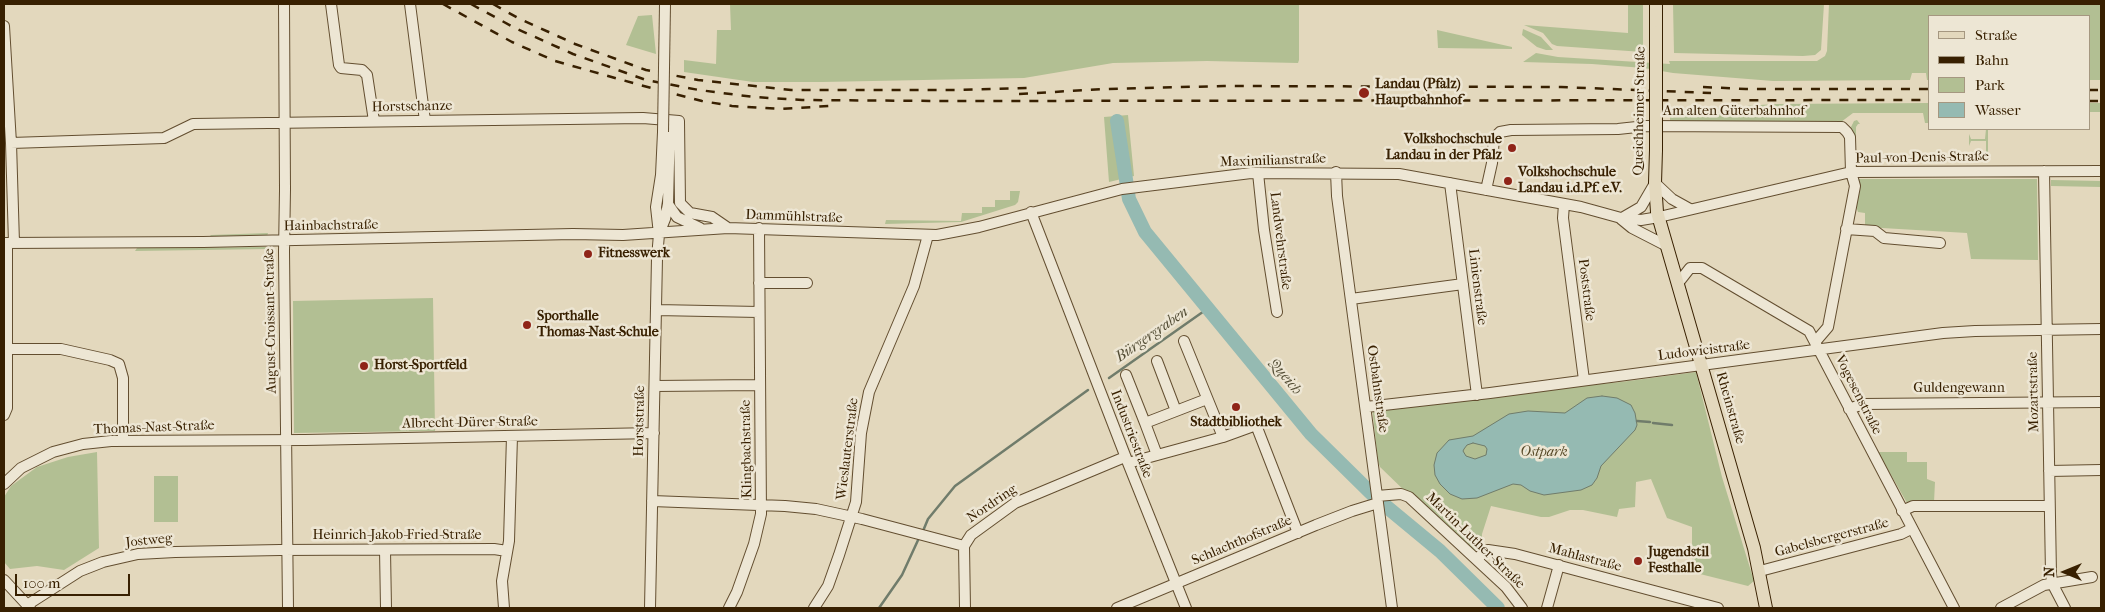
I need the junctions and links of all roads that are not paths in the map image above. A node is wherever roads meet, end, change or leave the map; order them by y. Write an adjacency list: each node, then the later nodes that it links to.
1 (284, 4): 10 (street, August-Croissant-Straße)
2 (331, 4): 8 (street)
3 (410, 4): 9 (street)
4 (665, 4): 17 (street, Horststraße, bridge)
5 (672, 4): 17 (street, Horststraße)
6 (1656, 4): 18 (main road, Queichheimer Straße, bridge)
7 (4, 26): 11 (street)
8 (374, 121): 9 (street, Horstschanze); 10 (street, Horstschanze)
9 (425, 121): 27 (street, Horstschanze)
10 (285, 122): 11 (street, Horstschanze); 33 (street, August-Croissant-Straße)
11 (11, 143): 34 (street)
12 (2044, 171): 14 (street, Paul-von-Denis-Straße); 15 (street, Paul-von-Denis-Straße); 46 (street, Mozartstraße)
13 (1336, 172): 16 (street, Maximilianstraße); 19 (street, Maximilianstraße); 41 (street, Ostbahnstraße)
14 (1851, 172): 20 (street, Am alten Güterbahnhof); 23 (street, Paul-von-Denis-Straße); 30 (street)
15 (2101, 172)
16 (1258, 173): 24 (street, Maximilianstraße); 44 (street, Landwehrstraße)
17 (665, 175): 21 (street, Horststraße); 31 (street, Horststraße)
18 (1655, 183): 23 (street); 25 (main road, Queichheimer Straße); 26 (street)
19 (1450, 184): 20 (street, Maximilianstraße); 40 (street, Linienstraße)
20 (1486, 190): 22 (street, Maximilianstraße)
21 (668, 204): 29 (street); 31 (street, Horststraße)
22 (1564, 204): 26 (street, Maximilianstraße); 53 (street, Poststraße)
23 (1690, 209): 25 (street, Paul-von-Denis-Straße)
24 (1032, 212): 32 (street, Maximilianstraße); 71 (street, Industriestraße)
25 (1659, 217): 26 (street, Maximilianstraße); 36 (main road, Rheinstraße)
26 (1621, 218): 36 (street, Maximilianstraße)
27 (728, 228): 28 (street, Dammühlstraße); 29 (street, Dammühlstraße)
28 (759, 228): 32 (street, Dammühlstraße); 39 (street, Klingbachstraße)
29 (702, 229): 31 (street, Dammühlstraße)
30 (1846, 229): 35 (street); 48 (street)
31 (659, 234): 33 (street, Hainbachstraße); 42 (street, Horststraße)
32 (928, 235): 80 (street, Wieslauterstraße)
33 (284, 240): 34 (street, Hainbachstraße); 69 (street, August-Croissant-Straße)
34 (8, 243): 49 (street)
35 (1940, 243)
36 (1667, 246): 38 (main road, Rheinstraße)
37 (807, 282): 39 (street)
38 (1679, 282): 48 (street, Vogesenstraße); 51 (main road, Rheinstraße)
39 (758, 283): 43 (street, Klingbachstraße)
40 (1463, 284): 41 (street); 56 (street, Linienstraße)
41 (1351, 299): 60 (street, Ostbahnstraße)
42 (656, 310): 43 (street); 55 (street, Horststraße)
43 (759, 312): 54 (street, Klingbachstraße)
44 (1277, 312)
45 (2101, 329): 46 (street, Ludowicistraße)
46 (2046, 330): 48 (street, Ludowicistraße); 58 (street, Mozartstraße)
47 (1184, 341): 57 (street)
48 (1818, 345): 51 (street, Ludowicistraße); 61 (street, Vogesenstraße)
49 (7, 349): 63 (street); 68 (street)
50 (1157, 361): 62 (street)
51 (1702, 365): 53 (street, Ludowicistraße); 89 (main road, Rheinstraße)
52 (1126, 375): 64 (street)
53 (1584, 380): 56 (street, Ludowicistraße)
54 (760, 384): 55 (street); 77 (street, Klingbachstraße)
55 (655, 386): 65 (street, Horststraße)
56 (1477, 395): 60 (street, Ludowicistraße)
57 (1207, 399): 62 (street); 67 (street)
58 (2047, 402): 59 (street, Guldengewann); 61 (street, Guldengewann); 73 (street, Mozartstraße)
59 (2101, 402)
60 (1366, 407): 75 (street, Ostbahnstraße)
61 (1849, 409): 79 (street, Vogesenstraße)
62 (1176, 411): 64 (street)
63 (4, 415)
64 (1145, 423): 70 (street)
65 (654, 433): 66 (street, Albrecht-Dürer-Straße); 76 (street, Horststraße)
66 (512, 436): 69 (street, Albrecht-Dürer-Straße); 86 (street)
67 (1223, 437): 70 (street, Nordring); 82 (street, Nordring)
68 (123, 440): 69 (street, Thomas-Nast-Straße); 74 (street, Thomas-Nast-Straße)
69 (287, 440): 84 (street, August-Croissant-Straße)
70 (1157, 455): 71 (street, Nordring)
71 (1126, 460): 83 (street, Nordring); 93 (street, Industriestraße)
72 (2101, 470): 73 (street)
73 (2049, 471): 78 (street, Mozartstraße)
74 (4, 484)
75 (1378, 500): 82 (street, Schlachthofstraße); 87 (street, Martin-Luther-Straße); 104 (street, Ostbahnstraße)
76 (652, 501): 77 (street); 98 (street, Horststraße)
77 (762, 505): 80 (street); 99 (street, Klingbachstraße)
78 (2050, 506): 79 (street, Gabelsbergerstraße); 92 (street, Mozartstraße)
79 (1902, 511): 81 (street, Vogesenstraße)
80 (852, 516): 83 (street); 100 (street, Wieslauterstraße)
81 (1911, 529): 89 (street, Gabelsbergerstraße); 109 (street, Vogesenstraße)
82 (1298, 533): 93 (street, Schlachthofstraße)
83 (964, 546): 101 (street)
84 (287, 550): 85 (street, Heinrich-Jakob-Fried-Straße); 94 (street, Jostweg); 95 (street, August-Croissant-Straße)
85 (385, 550): 86 (street, Heinrich-Jakob-Fried-Straße); 96 (street)
86 (507, 551): 97 (street)
87 (1476, 559): 88 (street, Mahlastraße); 105 (street, Martin-Luther-Straße)
88 (1559, 565): 106 (street); 107 (street, Mahlastraße)
89 (1760, 571): 108 (main road, Rheinstraße)
90 (2092, 577): 92 (street)
91 (4, 580): 94 (street)
92 (2052, 583): 110 (street); 111 (street, Mozartstraße)
93 (1176, 584): 102 (street, Schlachthofstraße); 103 (street, Industriestraße)
94 (28, 607)
95 (288, 608)
96 (386, 608)
97 (504, 608)
98 (650, 608)
99 (729, 608)
100 (814, 608)
101 (965, 608)
102 (1117, 608)
103 (1186, 608)
104 (1392, 608)
105 (1522, 608)
106 (1547, 608)
107 (1718, 608)
108 (1766, 608)
109 (1954, 608)
110 (2001, 608)
111 (2065, 608)

